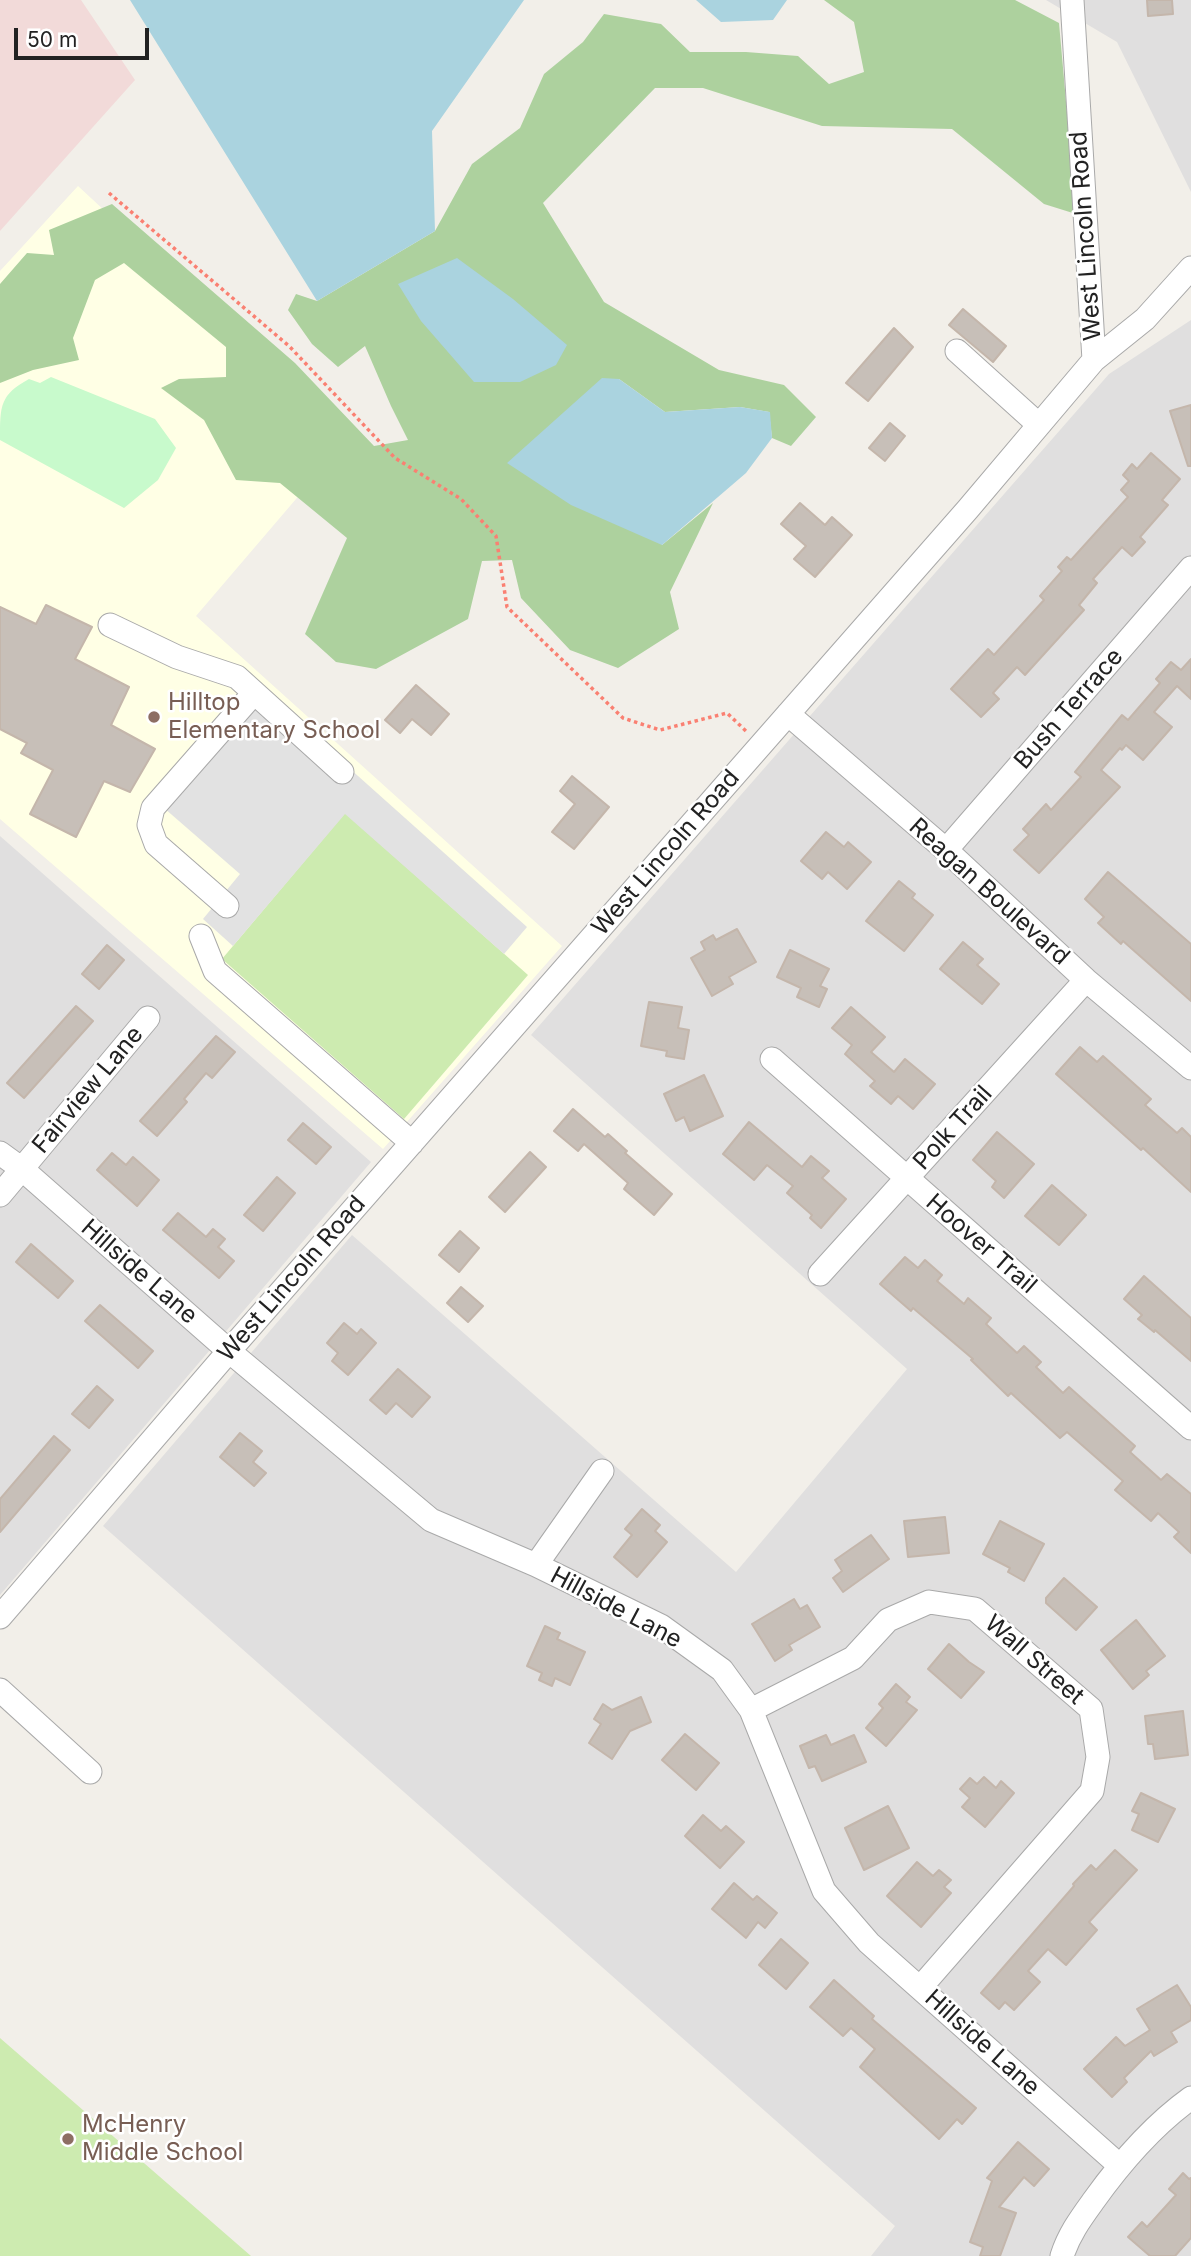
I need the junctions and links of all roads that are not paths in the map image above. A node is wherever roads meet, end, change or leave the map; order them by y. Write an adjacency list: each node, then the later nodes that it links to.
1 (1072, 0): 4 (street, West Lincoln Road)
2 (1191, 268): 4 (street)
3 (957, 351): 5 (street)
4 (1094, 360): 5 (street, West Lincoln Road)
5 (1039, 425): 9 (street, West Lincoln Road)
6 (1191, 568): 11 (street, Bush Terrace)
7 (110, 625): 8 (street)
8 (254, 693): 10 (street); 12 (street)
9 (788, 714): 11 (street, Reagan Boulevard); 18 (street, West Lincoln Road)
10 (342, 772)
11 (946, 850): 14 (street, Reagan Boulevard)
12 (227, 905)
13 (201, 936): 18 (street)
14 (1086, 981): 17 (street, Reagan Boulevard); 21 (street, Polk Trail)
15 (148, 1018): 20 (street, Fairview Lane)
16 (772, 1059): 21 (street, Hoover Trail)
17 (1191, 1068)
18 (412, 1143): 24 (street, West Lincoln Road)
19 (0, 1153): 20 (street, Hillside Lane)
20 (22, 1169): 22 (street, Fairview Lane); 24 (street, Hillside Lane)
21 (906, 1179): 23 (street, Polk Trail); 25 (street, Hoover Trail)
22 (0, 1195)
23 (820, 1274)
24 (229, 1351): 27 (street, Hillside Lane); 28 (street, West Lincoln Road)
25 (1191, 1428)
26 (601, 1471): 27 (street)
27 (536, 1565): 30 (street, Hillside Lane)
28 (0, 1617)
29 (0, 1690): 31 (street)
30 (751, 1710): 32 (street, Hillside Lane); 32 (street, Wall Street)
31 (90, 1772)
32 (920, 1988): 34 (street, Hillside Lane)
33 (1191, 2098): 34 (street)
34 (1119, 2165): 35 (street)
35 (1062, 2256)

